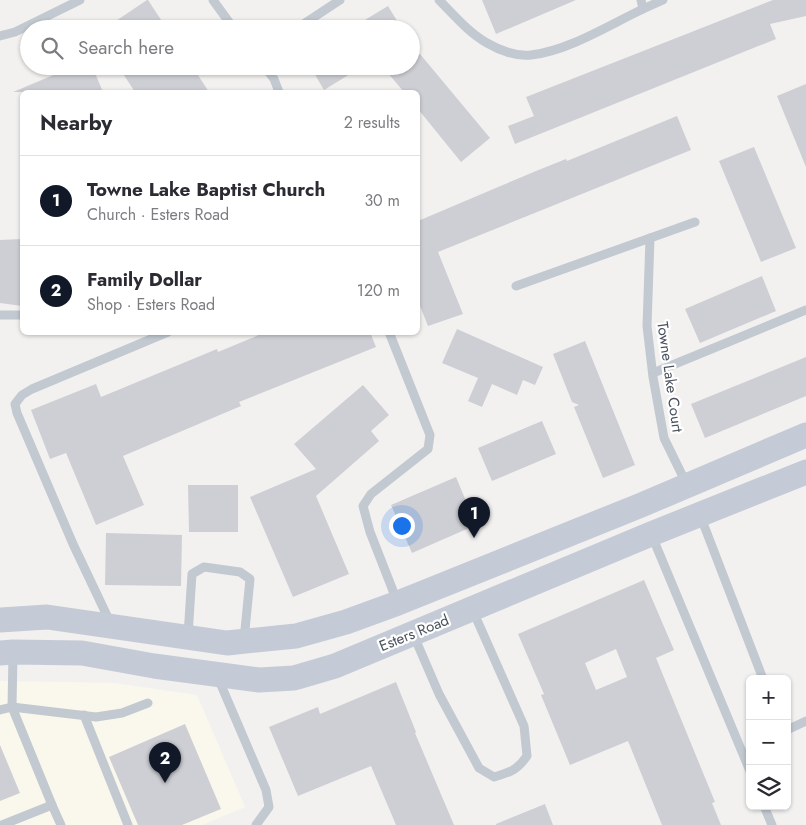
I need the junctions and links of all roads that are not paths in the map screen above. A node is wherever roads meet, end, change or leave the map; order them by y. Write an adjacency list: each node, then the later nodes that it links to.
1 (80, 0): 7 (lane)
2 (213, 0): 8 (lane)
3 (340, 0): 9 (lane)
4 (439, 0): 6 (lane)
5 (663, 0): 6 (lane)
6 (642, 4)
7 (39, 20)
8 (227, 20)
9 (310, 20)
10 (20, 30): 11 (lane)
11 (0, 36)
12 (271, 75): 13 (lane)
13 (278, 90)
14 (695, 222): 15 (lane)
15 (650, 238): 16 (lane); 22 (lane, Towne Lake Court)
16 (516, 286)
17 (806, 310): 22 (lane)
18 (0, 315): 19 (lane)
19 (20, 315)
20 (161, 335): 31 (lane)
21 (390, 335): 28 (lane)
22 (653, 373): 25 (lane, Towne Lake Court)
23 (806, 435): 25 (main road)
24 (806, 472): 26 (main road, Esters Road)
25 (688, 485): 26 (main road); 28 (main road)
26 (700, 514): 27 (main road, Esters Road); 37 (lane)
27 (651, 534): 29 (main road, Esters Road); 44 (lane)
28 (398, 603): 32 (main road); 34 (main road)
29 (472, 610): 32 (main road, Esters Road); 32 (lane)
30 (0, 620): 31 (main road)
31 (112, 626): 33 (main road)
32 (412, 633): 36 (main road, Esters Road)
33 (187, 638): 34 (main road); 34 (lane)
34 (244, 642)
35 (7, 652): 36 (main road, Esters Road); 39 (lane)
36 (216, 673): 50 (lane)
37 (762, 675)
38 (148, 703): 41 (lane)
39 (12, 707): 40 (lane); 41 (lane); 45 (lane)
40 (0, 710)
41 (84, 715): 49 (lane)
42 (806, 721): 43 (lane)
43 (791, 728)
44 (747, 765)
45 (52, 805): 47 (lane); 48 (lane)
46 (766, 810): 51 (lane)
47 (2, 825)
48 (61, 825)
49 (128, 825)
50 (256, 825)
51 (772, 825)

